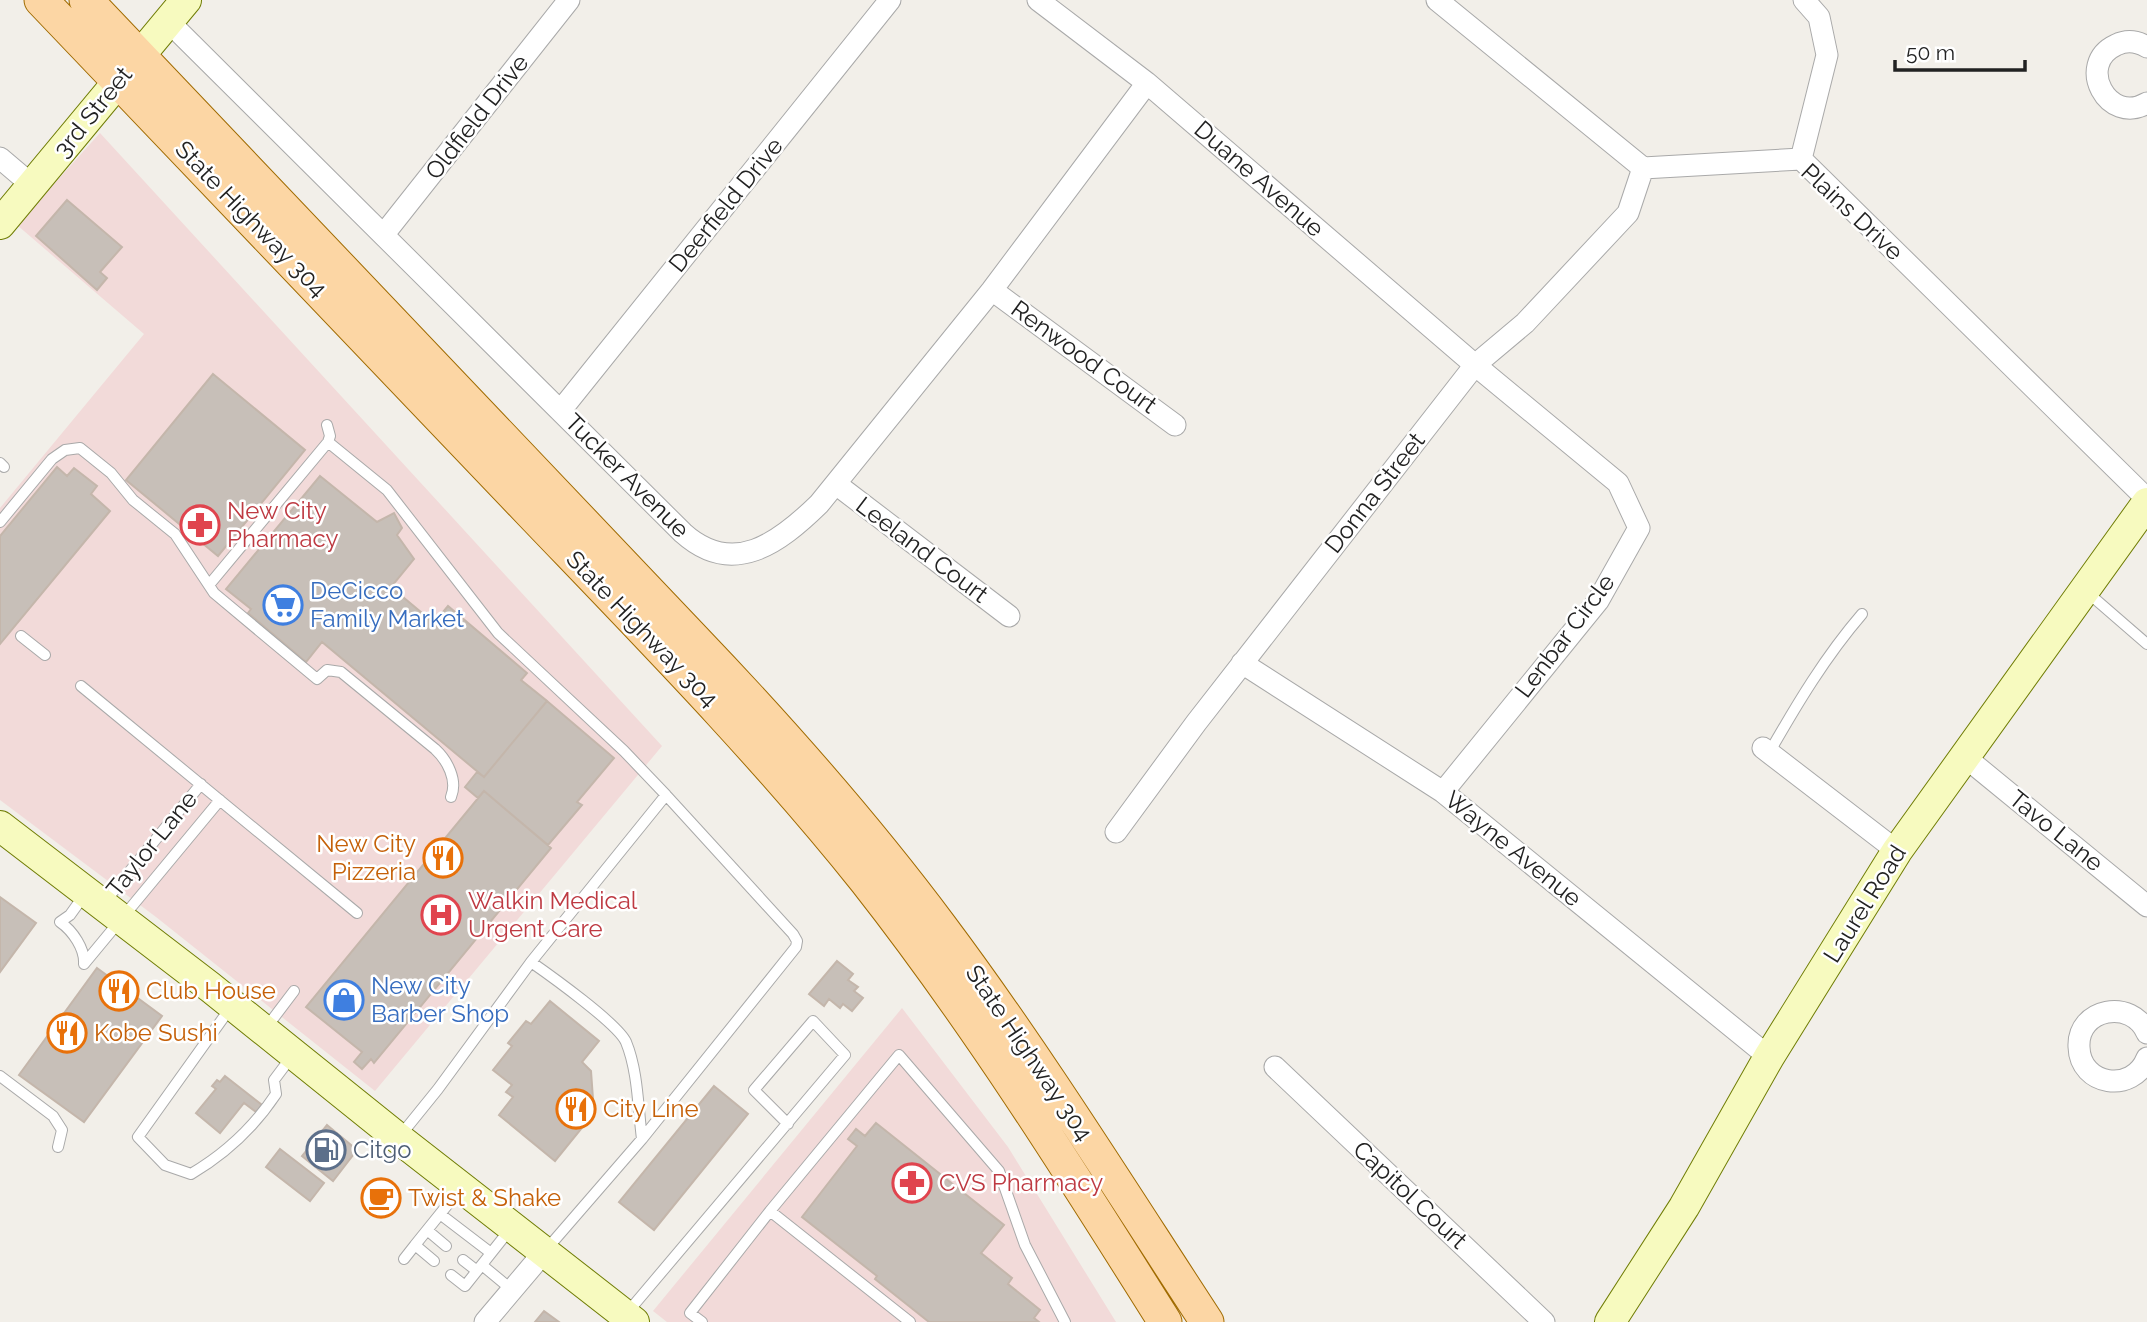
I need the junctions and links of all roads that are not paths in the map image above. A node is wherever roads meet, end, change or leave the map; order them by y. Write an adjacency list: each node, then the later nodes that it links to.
1 (41, 0): 10 (main road, State Highway 304)
2 (86, 0): 10 (main road, State Highway 304)
3 (569, 0): 18 (street, Oldfield Drive)
4 (890, 0): 21 (street, Deerfield Drive)
5 (1038, 0): 11 (street, Duane Avenue)
6 (1437, 0): 15 (street)
7 (1804, 0): 14 (street)
8 (177, 10): 10 (street, 3rd Street); 18 (street, Tucker Avenue)
9 (2147, 47): 12 (street)
10 (129, 69): 16 (street, 3rd Street); 85 (main road, State Highway 304); 86 (main road, State Highway 304)
11 (1147, 83): 19 (street, Tucker Avenue); 20 (street, Duane Avenue)
12 (2147, 103)
13 (0, 158): 16 (street)
14 (1801, 159): 15 (street, Plains Drive); 26 (street, Plains Drive)
15 (1643, 168): 20 (street, Donna Street)
16 (33, 186): 17 (street, 3rd Street)
17 (0, 224)
18 (384, 234): 21 (street, Tucker Avenue)
19 (992, 290): 23 (street, Renwood Court); 25 (street, Tucker Avenue)
20 (1475, 365): 35 (street, Donna Street); 40 (street, Lenbar Circle)
21 (561, 410): 25 (street, Tucker Avenue)
22 (327, 425): 24 (lane)
23 (1175, 425)
24 (328, 442): 28 (lane); 41 (lane)
25 (836, 484): 31 (street, Leeland Court)
26 (2147, 501): 29 (street, Laurel Road)
27 (0, 522): 28 (lane)
28 (209, 585): 42 (lane)
29 (2085, 590): 33 (lane); 38 (street, Laurel Road)
30 (1862, 614): 37 (lane)
31 (1009, 616)
32 (21, 636): 34 (lane)
33 (2147, 644)
34 (45, 655)
35 (1242, 663): 40 (street, Wayne Avenue); 45 (street, Donna Street)
36 (81, 686): 39 (lane)
37 (1766, 751): 46 (street)
38 (1965, 757): 46 (street, Laurel Road); 48 (street, Tavo Lane)
39 (201, 784): 43 (lane); 47 (lane, Taylor Lane)
40 (1443, 792): 56 (street, Wayne Avenue)
41 (666, 794): 50 (lane); 62 (lane)
42 (451, 797)
43 (220, 800): 47 (lane, Taylor Lane); 49 (lane)
44 (0, 826): 47 (street)
45 (1116, 832)
46 (1897, 851): 56 (street, Laurel Road)
47 (104, 904): 47 (lane); 52 (street)
48 (2147, 906)
49 (357, 913)
50 (531, 962): 61 (lane); 62 (lane)
51 (294, 991): 54 (lane)
52 (233, 1004): 54 (street); 55 (lane)
53 (2143, 1017): 57 (street)
54 (264, 1030): 55 (street)
55 (294, 1054): 61 (street)
56 (1769, 1057): 88 (street, Laurel Road)
57 (2147, 1058)
58 (1275, 1067): 87 (street, Capitol Court)
59 (0, 1076): 63 (lane)
60 (788, 1124): 60 (lane); 80 (lane)
61 (398, 1138): 64 (street)
62 (642, 1139): 71 (lane)
63 (58, 1147)
64 (461, 1187): 66 (lane); 67 (street)
65 (771, 1211): 79 (lane); 83 (lane); 84 (lane)
66 (440, 1214): 68 (lane); 72 (lane)
67 (513, 1226): 71 (street); 72 (lane)
68 (427, 1230): 69 (lane); 70 (lane)
69 (415, 1245): 73 (lane); 75 (lane)
70 (446, 1246)
71 (545, 1251): 78 (street); 80 (street)
72 (491, 1253): 76 (lane)
73 (404, 1259)
74 (463, 1260): 76 (lane)
75 (434, 1261)
76 (479, 1268): 77 (lane); 78 (lane)
77 (452, 1275)
78 (512, 1290): 81 (street)
79 (687, 1317): 82 (lane)
80 (629, 1318)
81 (485, 1322)
82 (702, 1322)
83 (910, 1322)
84 (1065, 1322)
85 (1165, 1322)
86 (1207, 1322)
87 (1544, 1322)
88 (1609, 1322)

